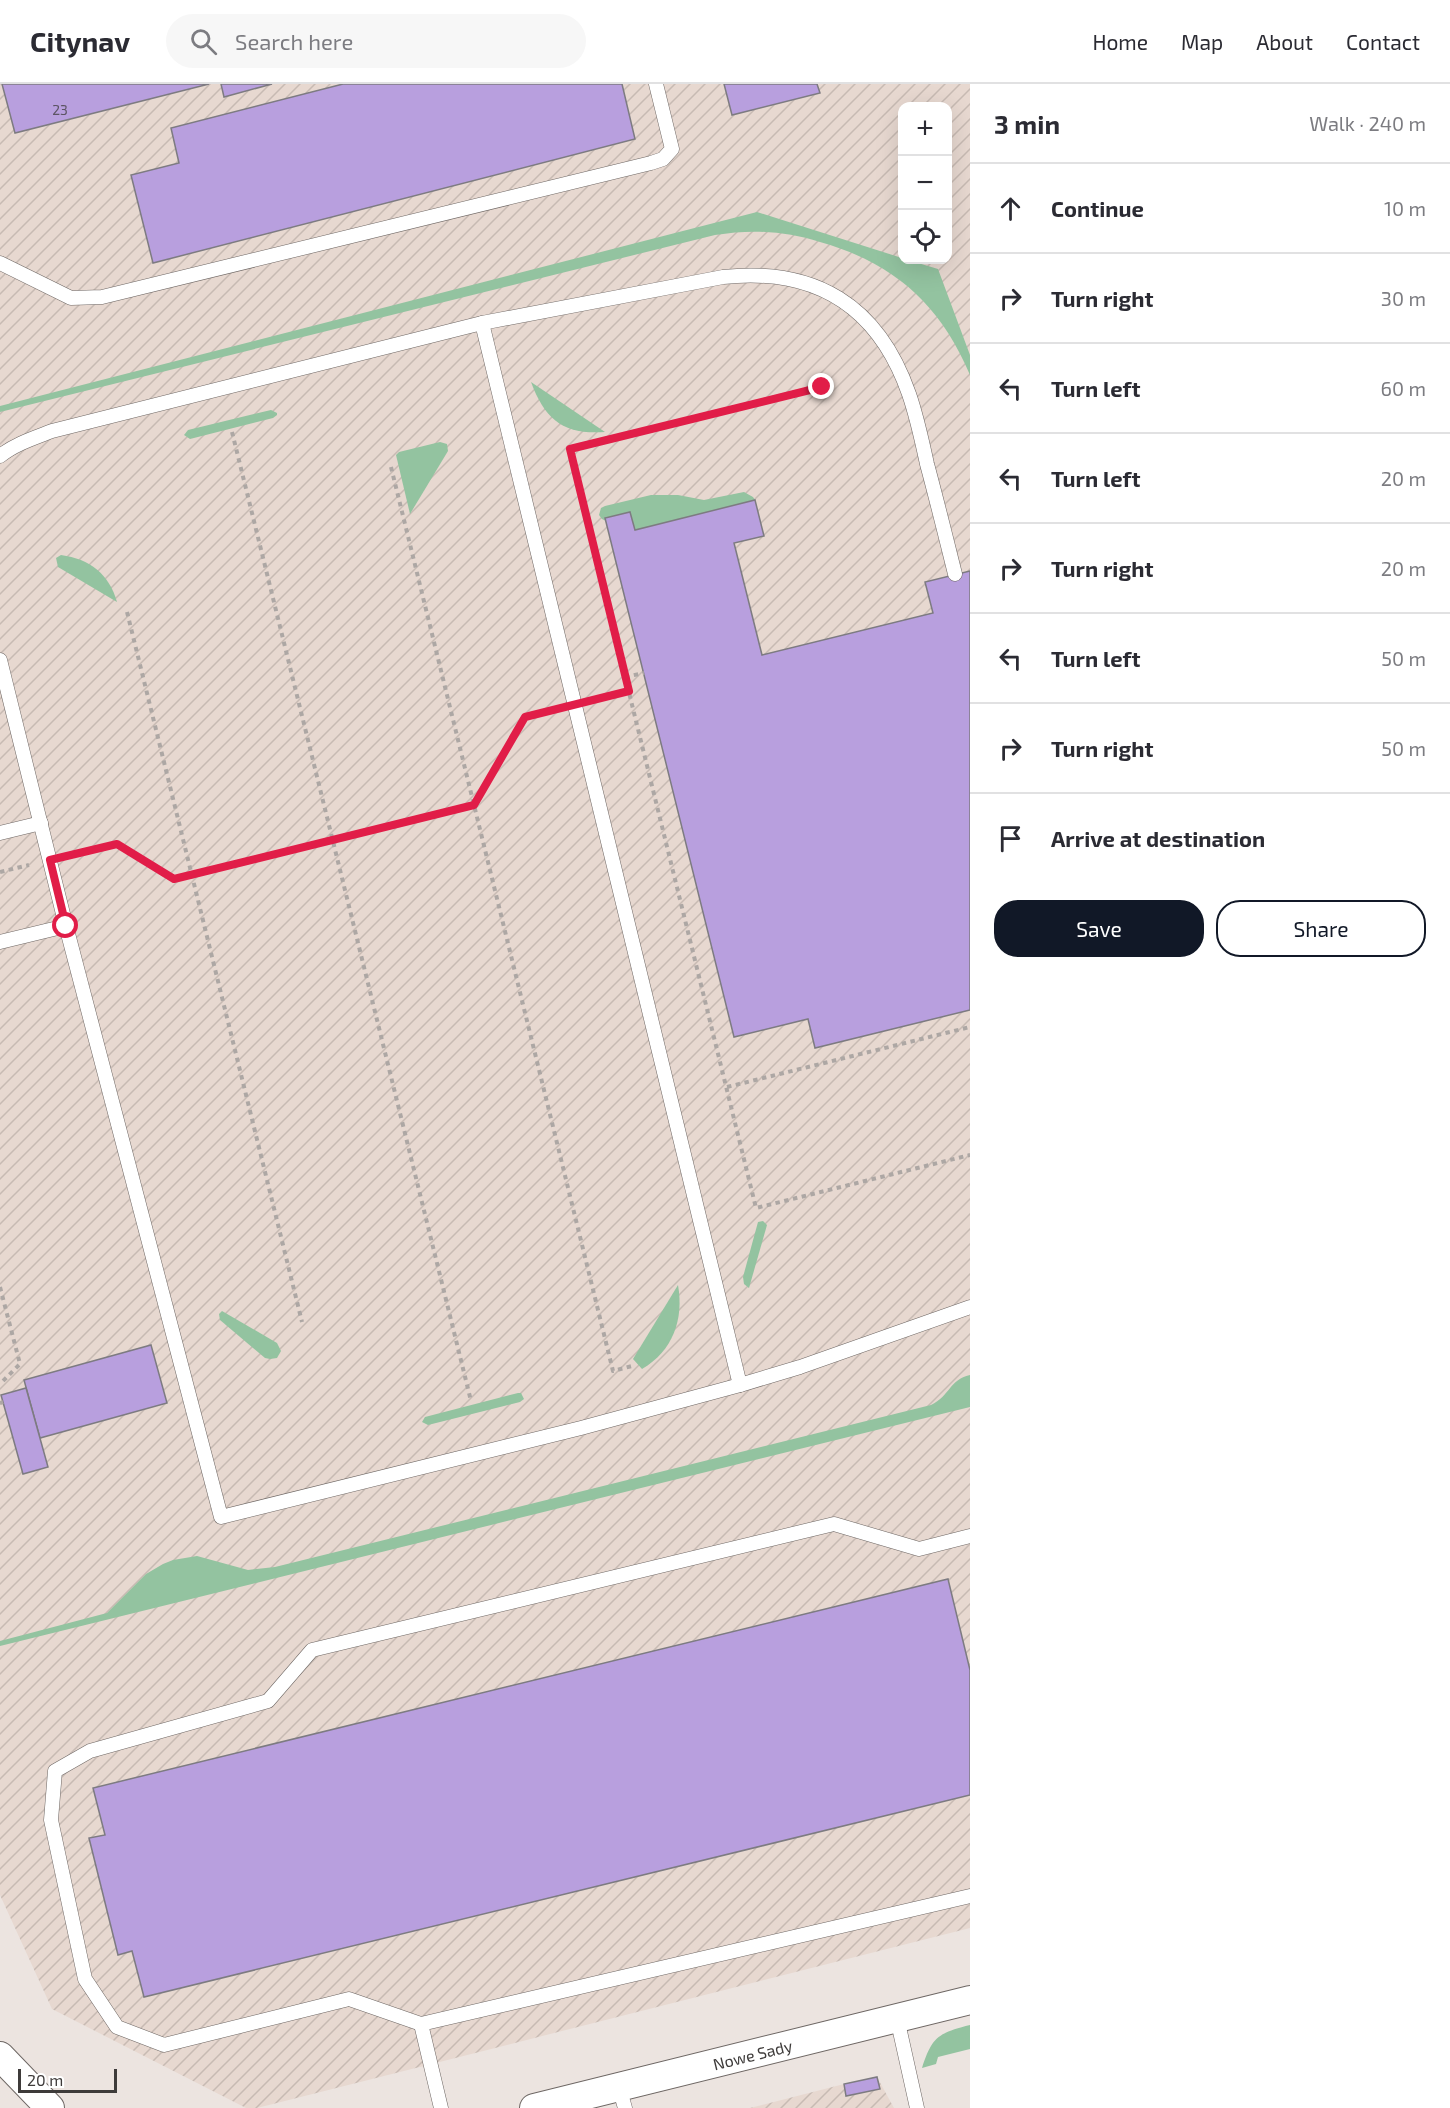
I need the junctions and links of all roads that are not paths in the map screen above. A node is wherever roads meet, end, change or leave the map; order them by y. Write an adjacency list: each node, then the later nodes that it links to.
1 (656, 84): 2 (lane)
2 (0, 263)
3 (482, 323): 4 (lane); 5 (lane); 12 (lane)
4 (0, 456)
5 (955, 574)
6 (0, 660): 7 (lane)
7 (41, 823): 8 (lane); 9 (lane)
8 (0, 833)
9 (66, 926): 10 (lane); 12 (lane)
10 (0, 942)
11 (970, 1307): 12 (lane)
12 (740, 1385)
13 (970, 1536): 17 (lane)
14 (970, 1896): 17 (lane)
15 (970, 2000): 16 (street, Nowe Sady)
16 (897, 2018): 19 (street, Nowe Sady); 23 (lane)
17 (421, 2024): 21 (lane)
18 (0, 2056): 20 (street)
19 (622, 2097): 22 (street, Nowe Sady)
20 (50, 2108)
21 (441, 2108)
22 (534, 2108)
23 (917, 2108)

